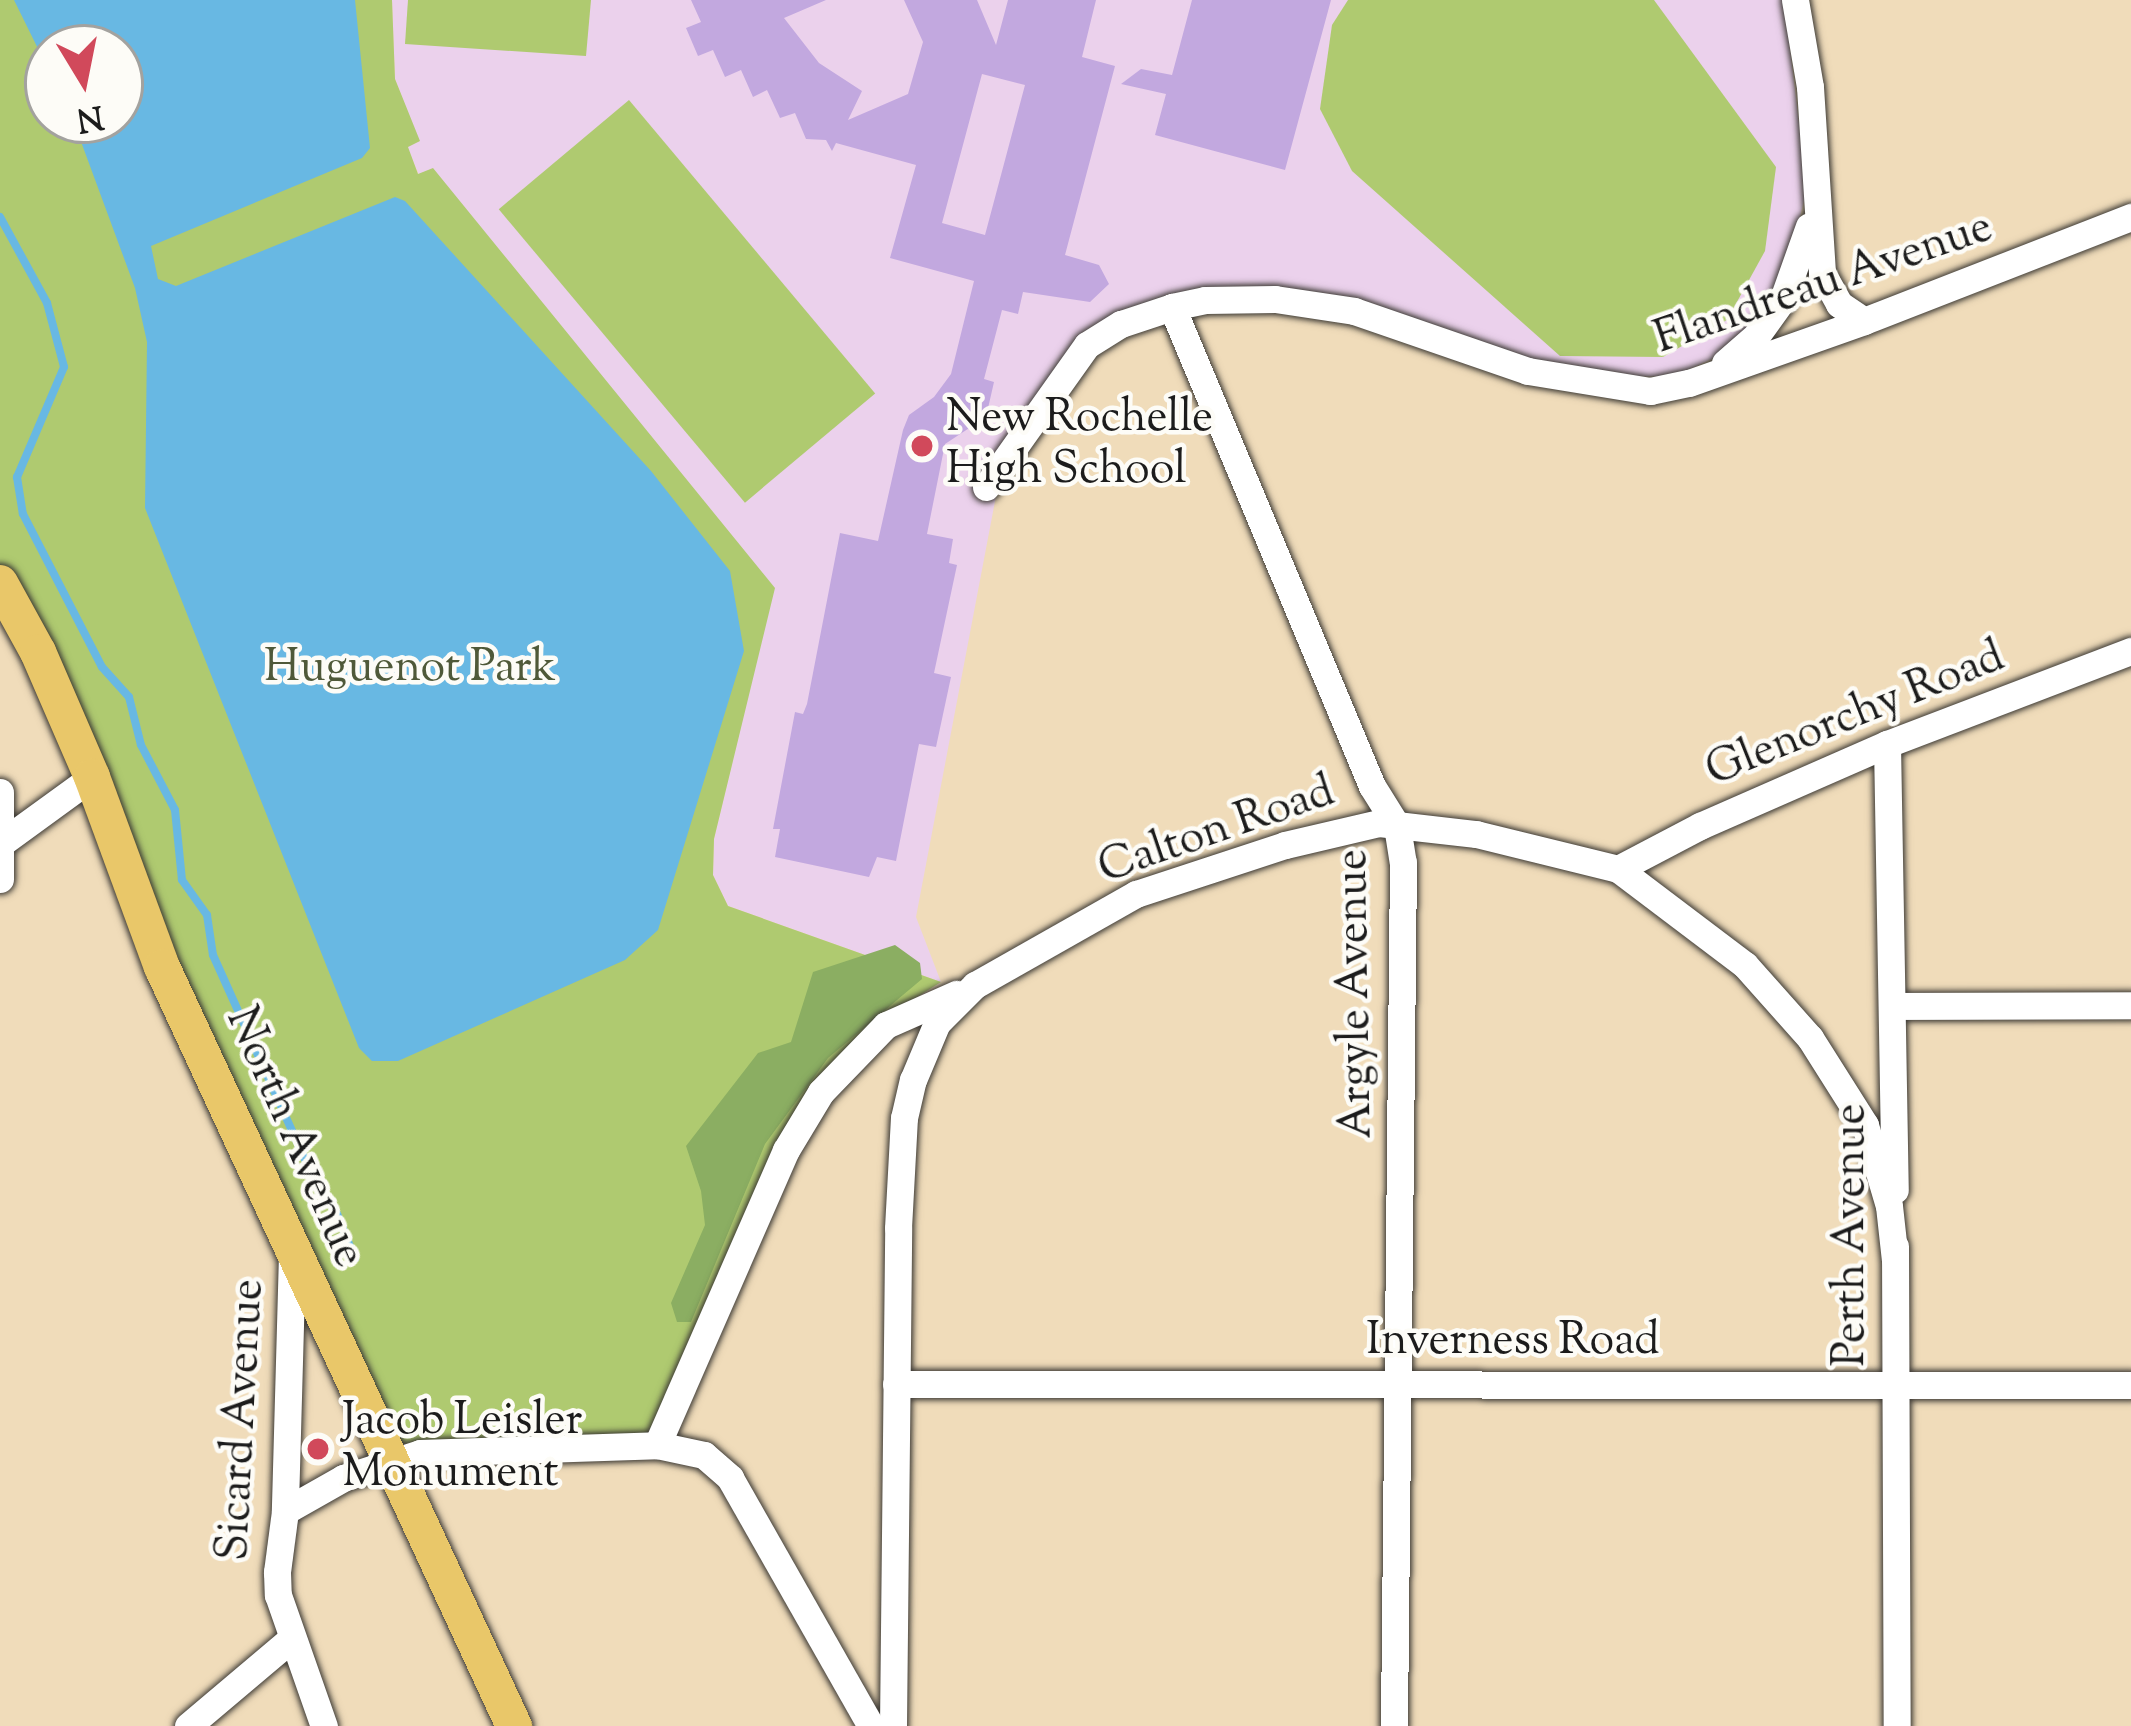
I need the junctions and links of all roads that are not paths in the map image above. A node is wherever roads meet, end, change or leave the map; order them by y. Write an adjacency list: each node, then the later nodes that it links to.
1 (1795, 0): 2 (street)
2 (1814, 199): 5 (street); 6 (street)
3 (2131, 217): 5 (street, Flandreau Avenue)
4 (1172, 308): 6 (street, Flandreau Avenue); 7 (street, Flandreau Avenue); 13 (street, Argyle Avenue)
5 (1864, 321): 6 (street, Flandreau Avenue)
6 (1689, 383)
7 (986, 487)
8 (0, 583): 11 (main road, North Avenue)
9 (2131, 651): 10 (street, Glenorchy Road)
10 (1887, 744): 15 (street, Glenorchy Road); 19 (street, Perth Avenue)
11 (92, 777): 14 (street); 20 (main road, North Avenue)
12 (0, 792): 14 (street)
13 (1396, 826): 15 (street, Calton Road); 17 (street, Calton Road); 25 (street, Argyle Avenue)
14 (4, 841): 16 (street)
15 (1618, 869): 21 (street, Calton Road)
16 (0, 879)
17 (975, 986): 22 (street, Calton Road); 26 (street)
18 (2131, 1005): 19 (street)
19 (1896, 1006): 21 (street, Perth Avenue)
20 (292, 1254): 27 (main road, North Avenue); 28 (street, Sicard Avenue)
21 (1895, 1260): 23 (street, Perth Avenue)
22 (896, 1384): 25 (street, Inverness Road); 34 (street, Calton Road)
23 (1895, 1384): 24 (street, Inverness Road); 25 (street, Inverness Road); 36 (street, Perth Avenue)
24 (2131, 1385)
25 (1398, 1386): 35 (street, Argyle Avenue)
26 (657, 1445): 27 (street); 33 (street)
27 (390, 1462): 28 (street); 32 (main road, North Avenue)
28 (285, 1511): 29 (street, Sicard Avenue)
29 (292, 1638): 30 (street); 31 (street, Sicard Avenue)
30 (188, 1726)
31 (324, 1726)
32 (514, 1726)
33 (871, 1726)
34 (892, 1726)
35 (1394, 1726)
36 (1897, 1726)

